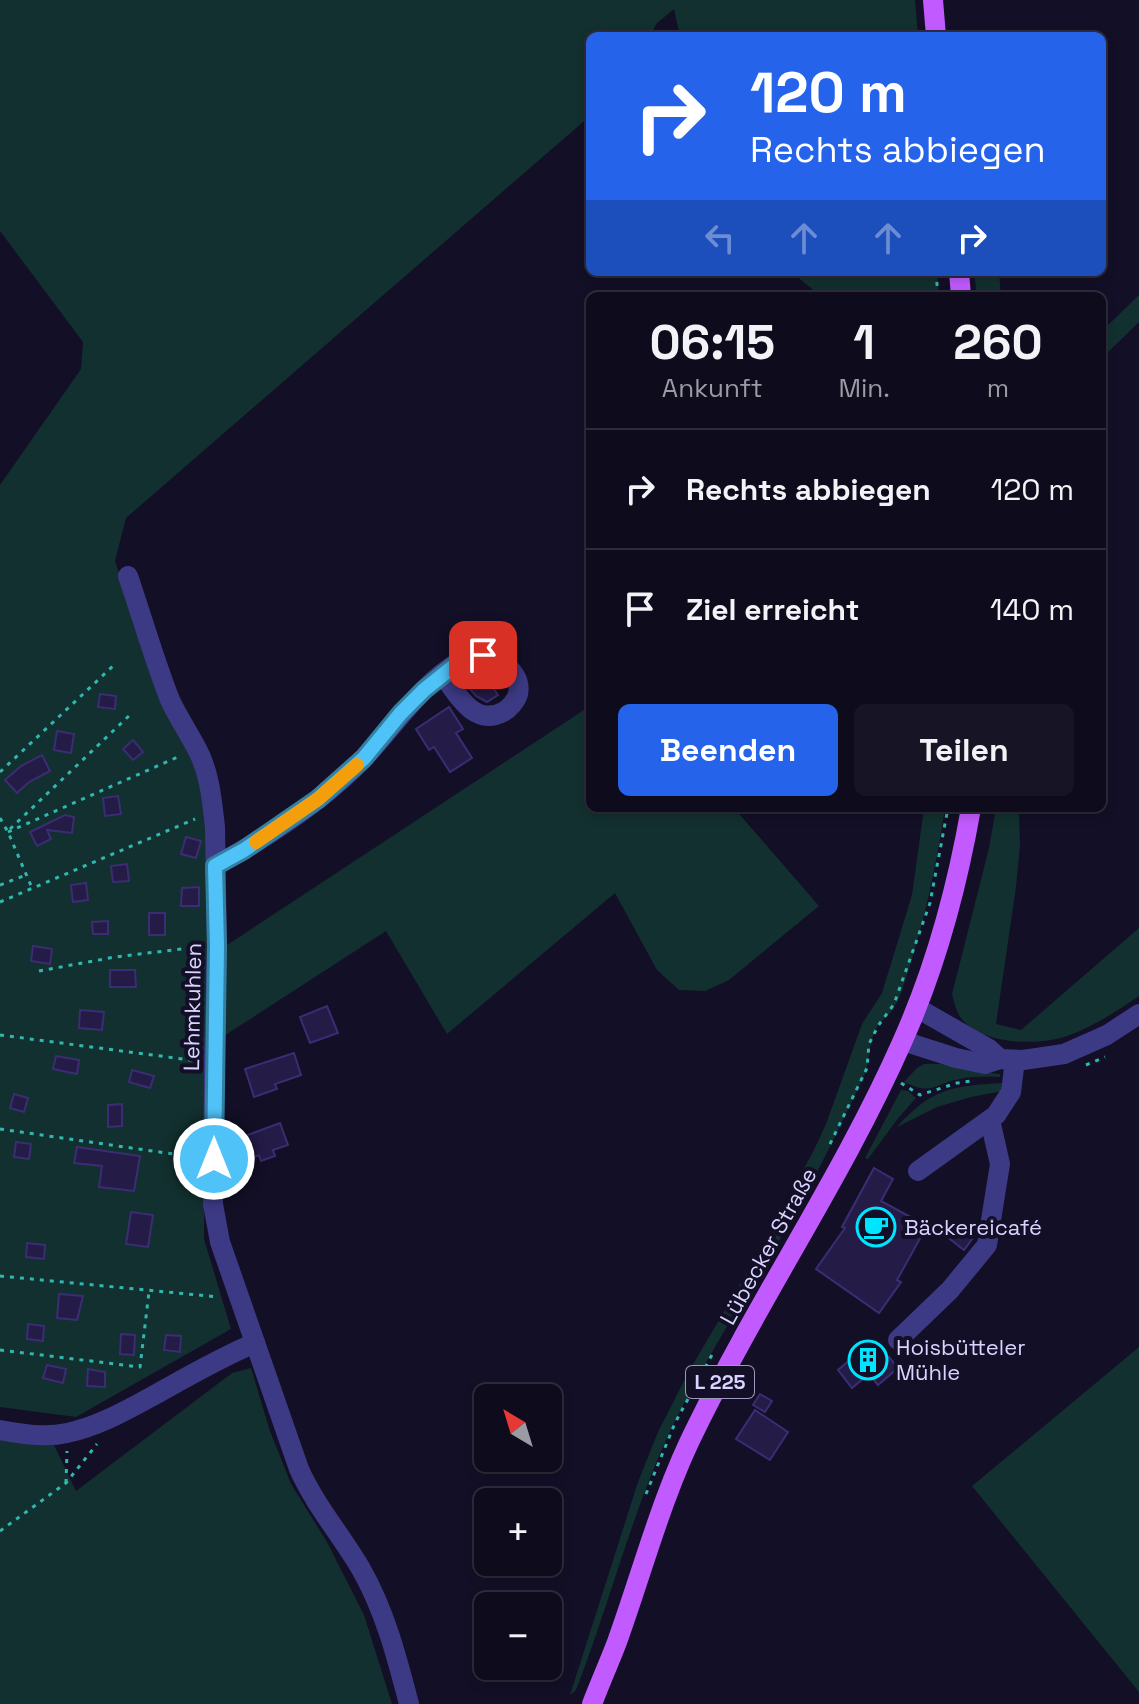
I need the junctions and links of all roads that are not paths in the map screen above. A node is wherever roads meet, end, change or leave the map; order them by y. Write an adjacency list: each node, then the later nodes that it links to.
1 (933, 0): 2 (main road)
2 (936, 32)
3 (128, 576): 6 (street, Lehmkuhlen)
4 (443, 675): 6 (street)
5 (970, 812): 7 (main road, Lübecker Straße / L 225)
6 (215, 866): 14 (street, Lehmkuhlen)
7 (917, 1008): 9 (main road, Lübecker Straße / L 225); 10 (street)
8 (1139, 1014): 10 (street)
9 (903, 1041): 10 (street); 17 (main road, Lübecker Straße / L 225)
10 (1008, 1060): 11 (street)
11 (990, 1120): 12 (street); 13 (street)
12 (918, 1171)
13 (898, 1340)
14 (255, 1343): 15 (street); 16 (street, Lehmkuhlen)
15 (0, 1430)
16 (409, 1704)
17 (592, 1704)

